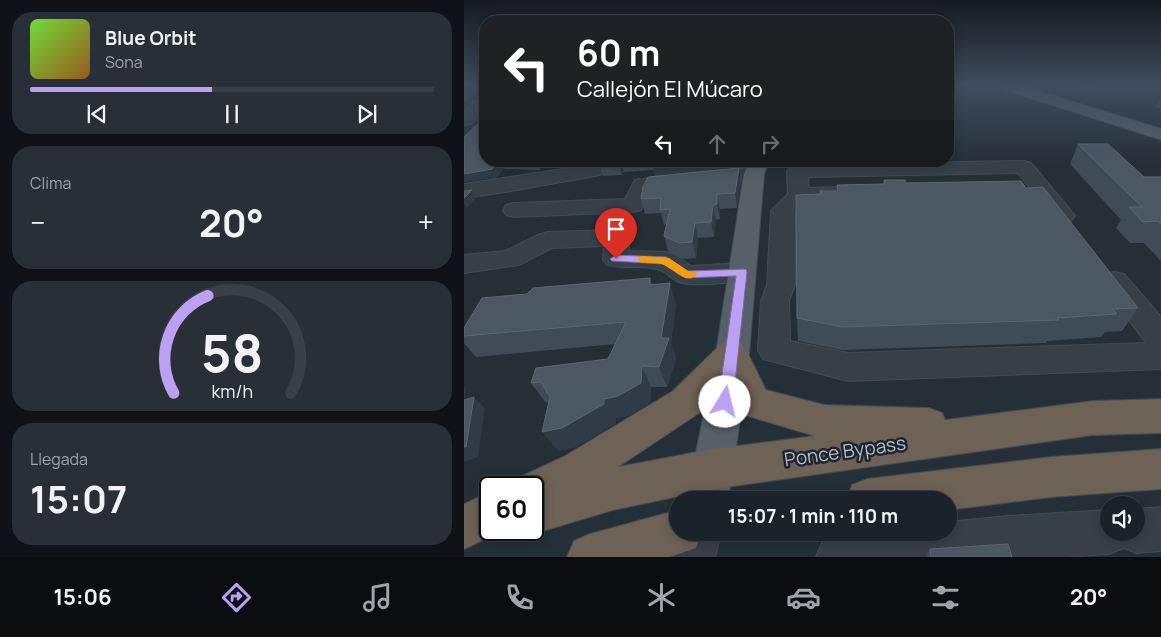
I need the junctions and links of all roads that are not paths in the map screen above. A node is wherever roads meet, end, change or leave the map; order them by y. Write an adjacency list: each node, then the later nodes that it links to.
1 (1089, 112): 2 (main road)
2 (1161, 135)
3 (599, 167): 7 (street)
4 (757, 168): 10 (street); 14 (main road)
5 (1042, 189): 6 (street); 9 (street); 11 (street)
6 (1012, 190)
7 (464, 191)
8 (857, 194): 9 (street)
9 (799, 196): 17 (street)
10 (514, 210)
11 (1078, 235)
12 (464, 264): 14 (street)
13 (1102, 265): 15 (street)
14 (742, 272): 16 (main road)
15 (1161, 341)
16 (732, 353): 19 (highway); 21 (main road); 22 (highway)
17 (1161, 356)
18 (1161, 416): 19 (highway, Ponce Bypass)
19 (1018, 428): 21 (highway, Ponce Bypass)
20 (1161, 469): 23 (highway)
21 (710, 484): 24 (highway, Ponce Bypass)
22 (544, 488)
23 (933, 491)
24 (544, 509)
25 (479, 520): 26 (highway)
26 (464, 527)
27 (479, 528): 30 (highway)
28 (1161, 529): 29 (street)
29 (1145, 530)
30 (464, 533)
31 (1100, 533): 36 (street)
32 (669, 535): 34 (highway)
33 (696, 541): 35 (street)
34 (590, 557)
35 (692, 557)
36 (839, 557)

